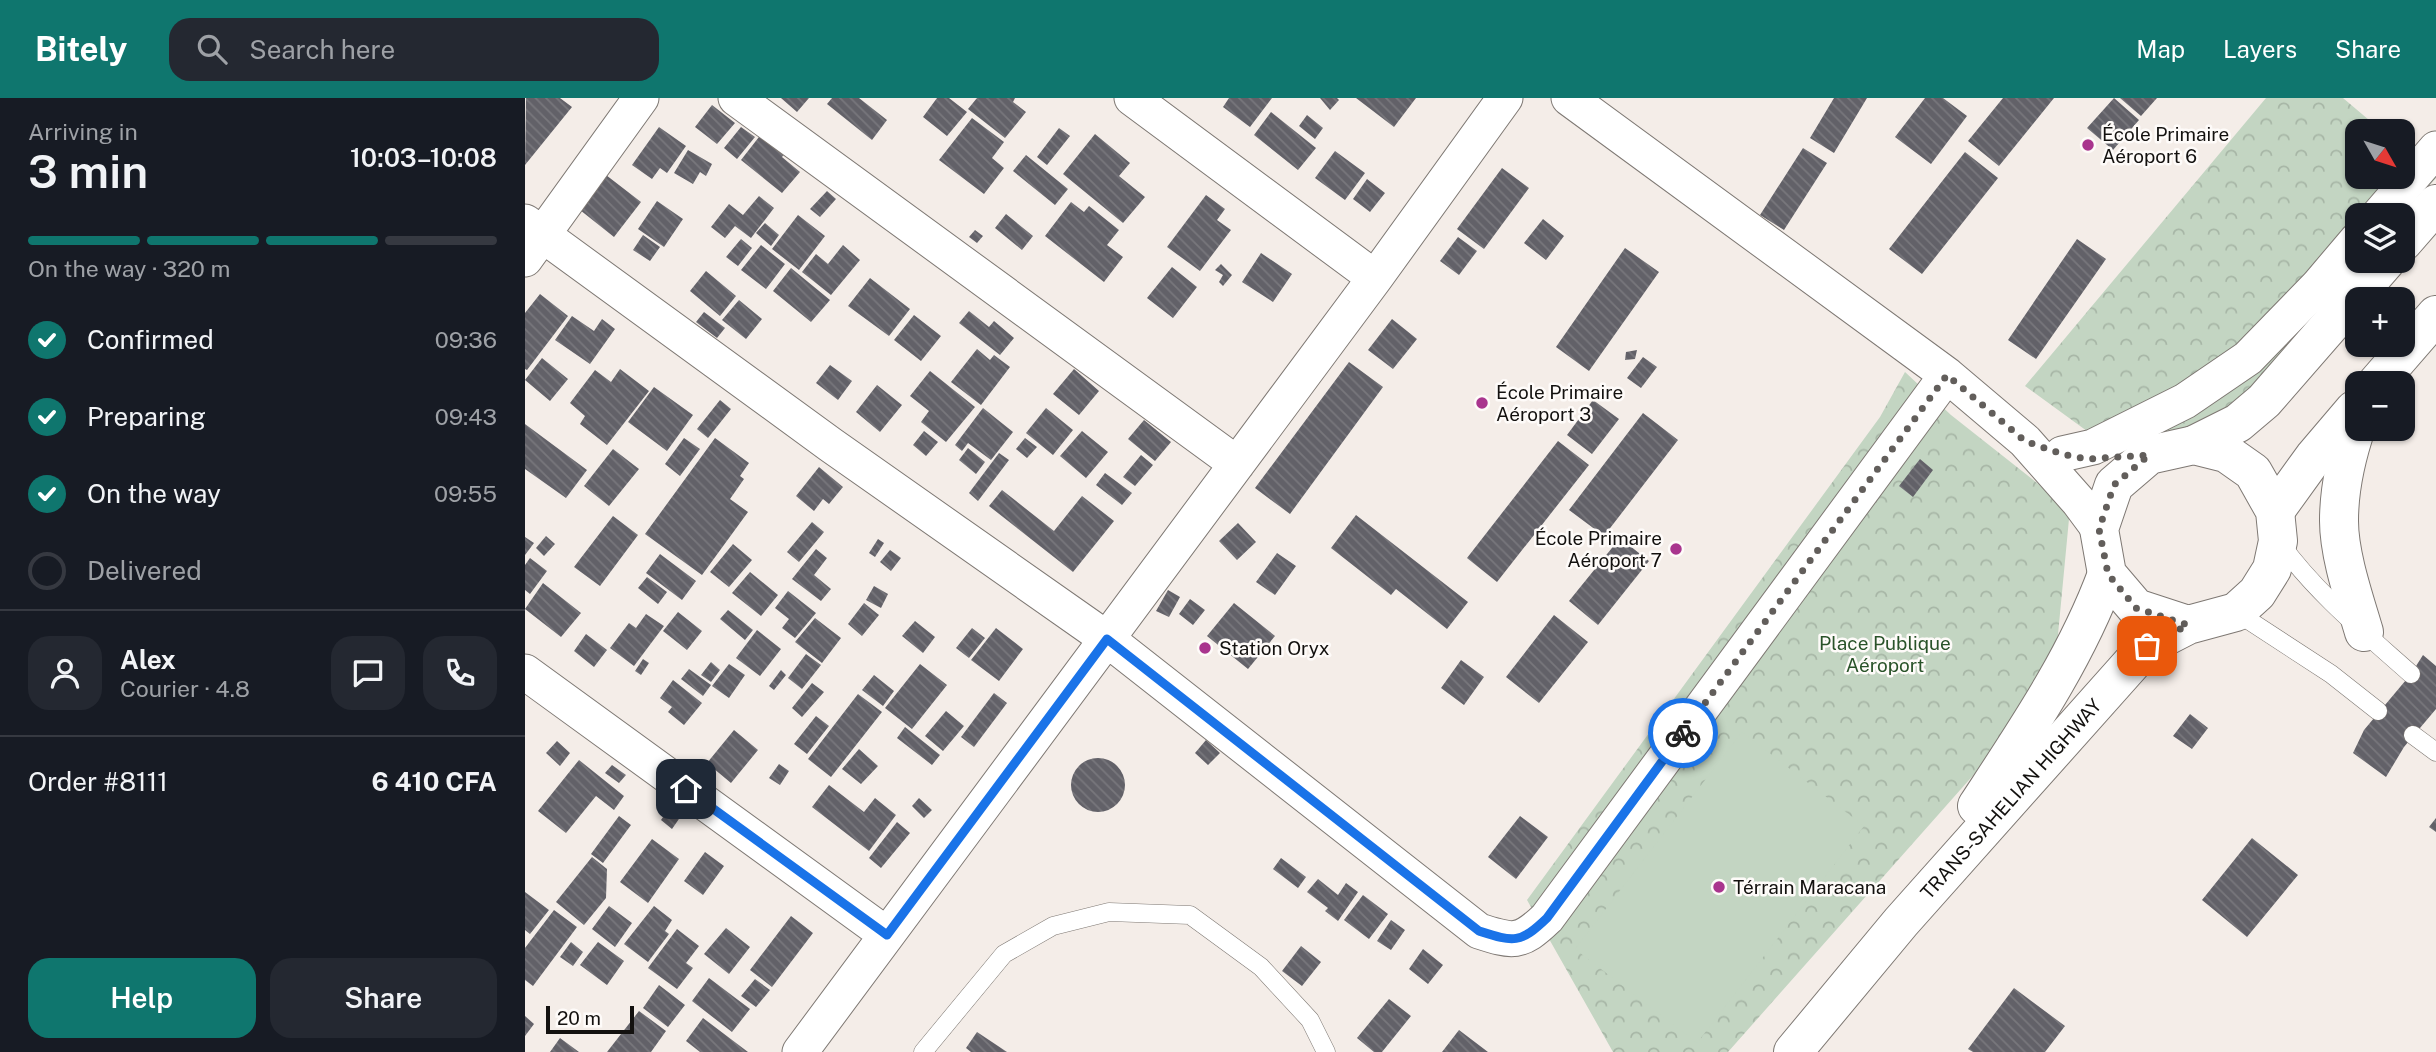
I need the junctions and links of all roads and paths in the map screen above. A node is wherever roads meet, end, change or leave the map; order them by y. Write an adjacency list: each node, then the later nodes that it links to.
1 (641, 98): 10 (street)
2 (736, 98): 23 (street)
3 (1132, 98): 13 (street)
4 (1505, 98): 13 (street)
5 (1569, 98): 16 (street)
6 (2436, 149): 7 (street)
7 (2389, 203)
8 (2436, 204): 9 (highway)
9 (2415, 228)
10 (531, 238): 30 (street)
11 (2345, 254): 21 (street)
12 (2376, 273): 20 (highway)
13 (1375, 278): 23 (street)
14 (2436, 315): 15 (highway)
15 (2387, 371)
16 (1947, 375): 18 (street); 30 (street)
17 (2345, 420): 24 (highway)
18 (2025, 441): 21 (street); 25 (street)
19 (2351, 441): 29 (highway)
20 (2194, 445): 22 (highway); 24 (highway)
21 (2062, 454): 22 (street)
22 (2149, 455): 25 (highway)
23 (1237, 464): 30 (street)
24 (2277, 526): 27 (highway); 29 (lane)
25 (2099, 529): 26 (highway)
26 (2108, 574): 28 (highway); 36 (highway, TRANS-SAHELIAN HIGHWAY)
27 (2236, 612): 28 (highway); 33 (lane)
28 (2188, 625): 36 (highway, TRANS-SAHELIAN HIGHWAY)
29 (2364, 632): 32 (lane)
30 (1107, 639): 37 (street)
31 (525, 672): 37 (street)
32 (2411, 674)
33 (2378, 711)
34 (2413, 735): 35 (lane)
35 (2436, 752)
36 (1901, 922): 41 (highway, TRANS-SAHELIAN HIGHWAY)
37 (887, 935): 38 (street)
38 (800, 1052)
39 (923, 1052): 40 (lane)
40 (1325, 1052)
41 (1793, 1052)

